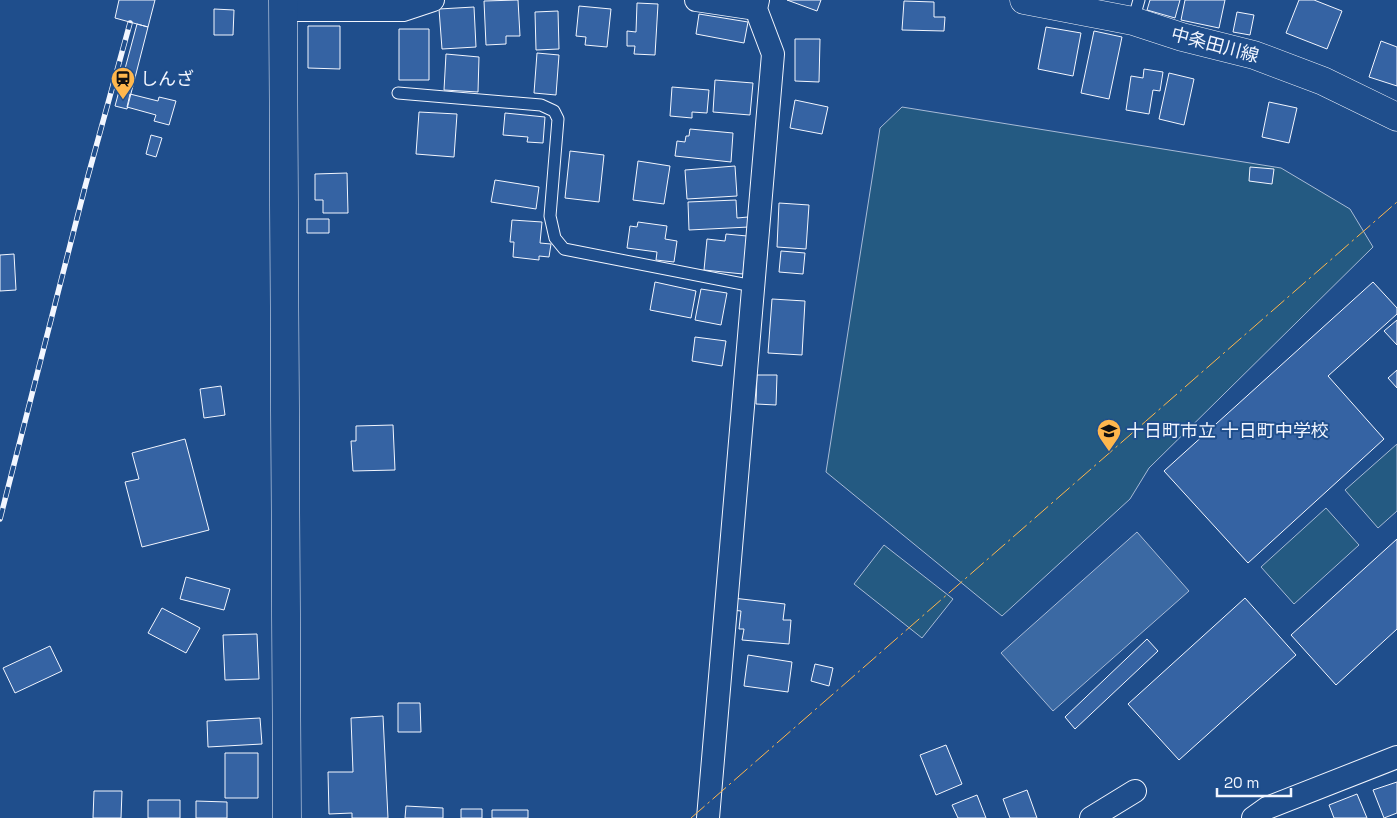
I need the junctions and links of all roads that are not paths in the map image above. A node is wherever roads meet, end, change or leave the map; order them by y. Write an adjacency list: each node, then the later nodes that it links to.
1 (434, 0): 4 (street)
2 (696, 0): 5 (street)
3 (1024, 0): 6 (street, 中条田川線)
4 (283, 5): 12 (street)
5 (757, 5): 9 (street)
6 (1136, 11): 8 (street, 中条田川線)
7 (398, 93): 9 (lane)
8 (1397, 117)
9 (752, 286): 13 (street)
10 (1397, 757): 15 (street)
11 (1135, 791): 14 (street)
12 (287, 818)
13 (708, 818)
14 (1091, 818)
15 (1253, 818)

